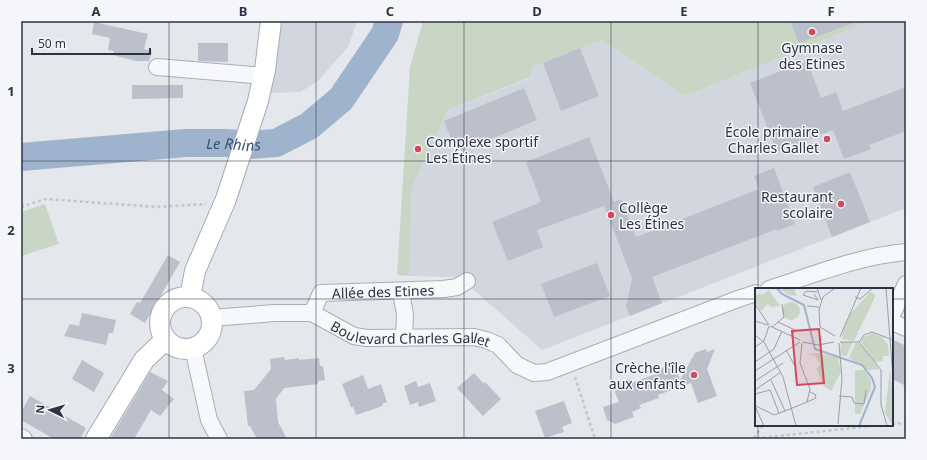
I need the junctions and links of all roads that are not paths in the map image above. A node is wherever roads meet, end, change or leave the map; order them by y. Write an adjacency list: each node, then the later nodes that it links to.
1 (271, 21): 3 (main road)
2 (158, 67): 3 (street)
3 (264, 76): 10 (main road)
4 (906, 252): 7 (street)
5 (467, 281): 8 (street, Allée des Etines)
6 (906, 284): 12 (street)
7 (772, 288)
8 (401, 291): 11 (street, Allée des Etines); 16 (street)
9 (755, 293): 16 (street, Boulevard Charles Gallet)
10 (190, 297): 13 (main road); 17 (main road)
11 (312, 313): 13 (street, Boulevard Charles Gallet); 16 (street, Boulevard Charles Gallet)
12 (893, 314)
13 (211, 318): 18 (main road)
14 (893, 322): 15 (street)
15 (906, 328)
16 (404, 338)
17 (166, 339): 18 (main road); 21 (main road)
18 (193, 348): 22 (street)
19 (21, 437): 20 (street)
20 (24, 439)
21 (96, 439)
22 (219, 439)

